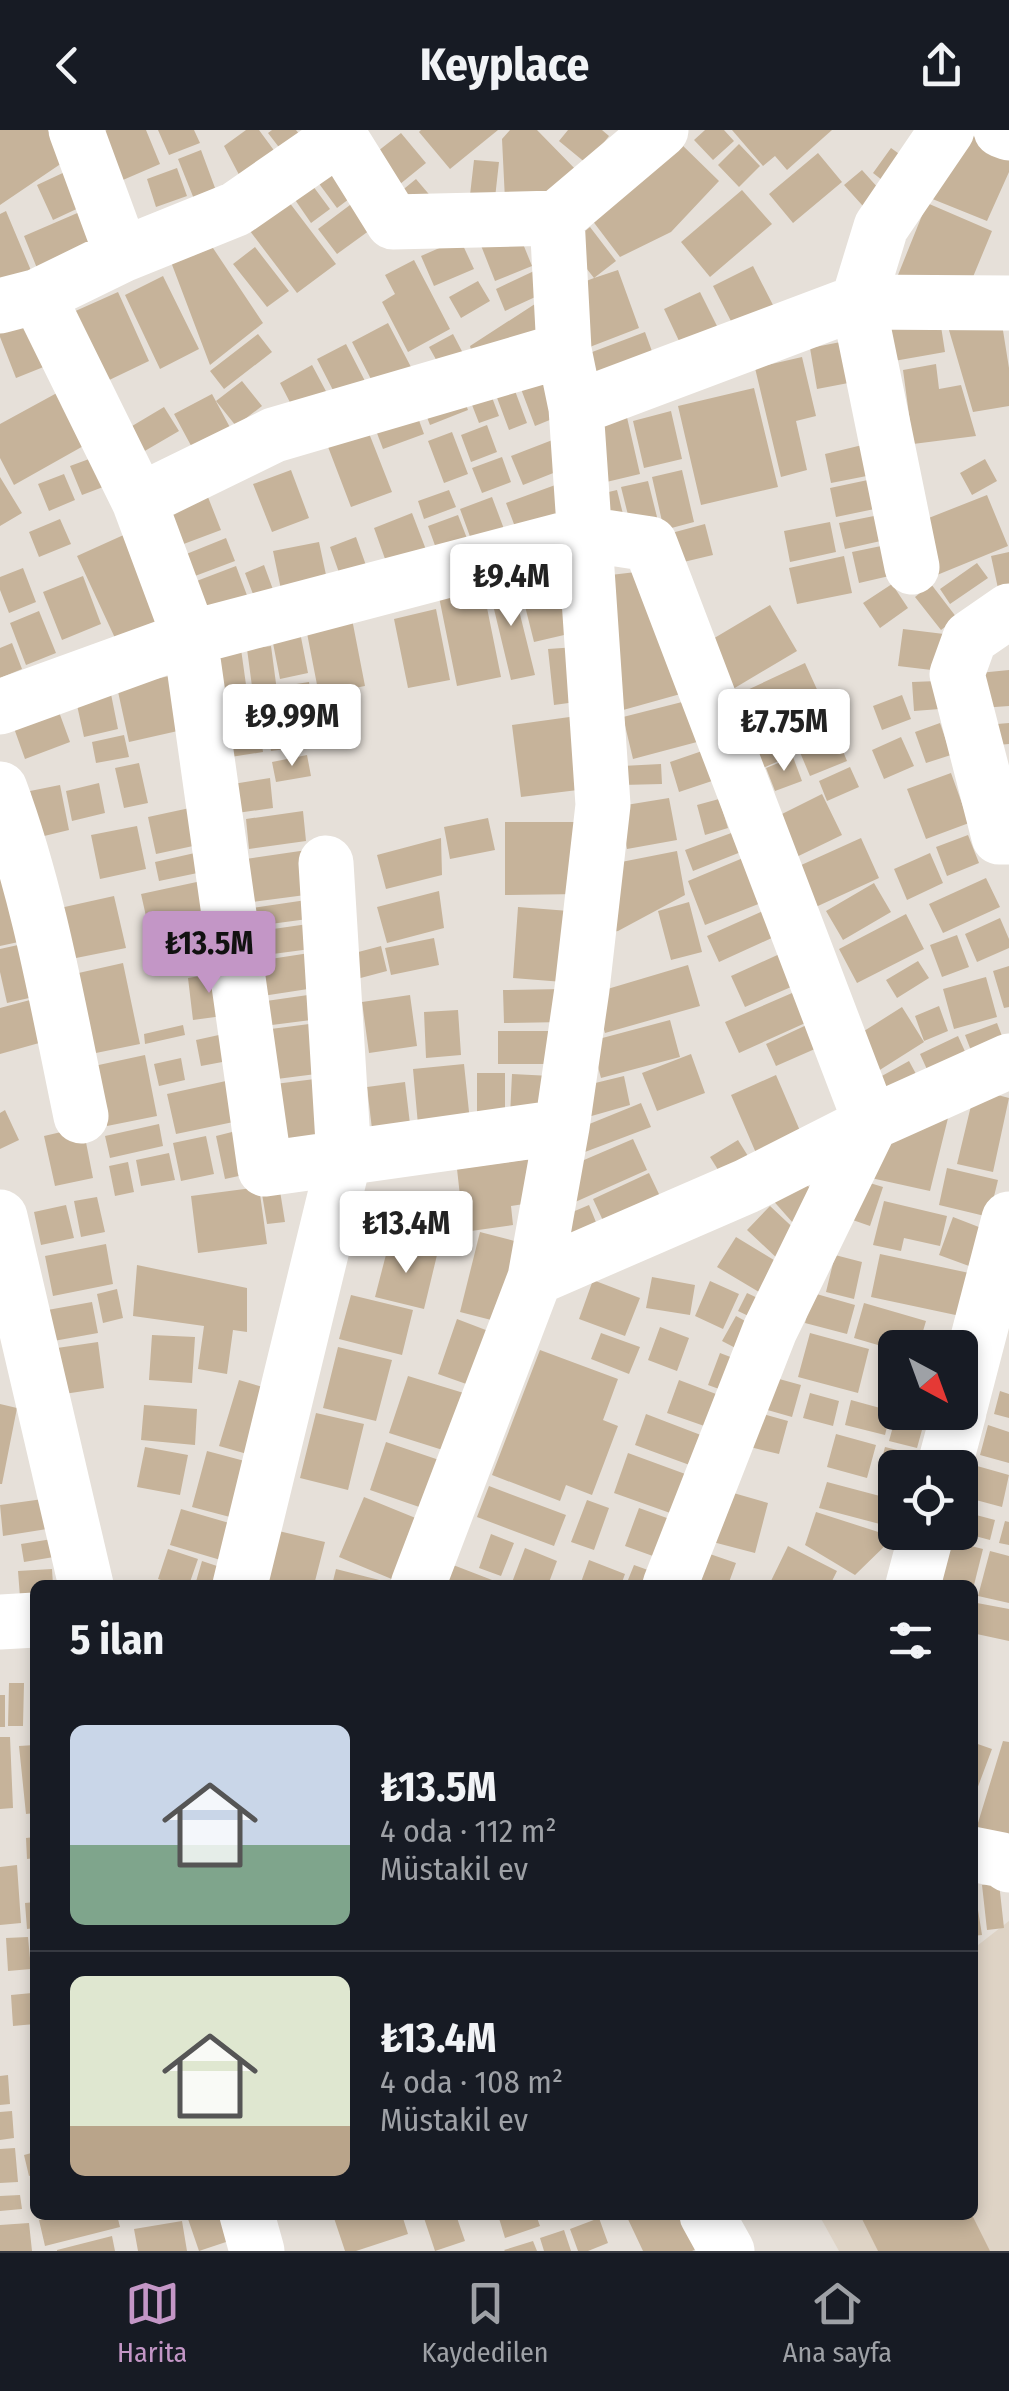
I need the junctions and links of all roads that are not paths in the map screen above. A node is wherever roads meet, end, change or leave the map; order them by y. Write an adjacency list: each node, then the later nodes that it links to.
1 (76, 130): 7 (street)
2 (661, 130): 6 (street)
3 (947, 130): 9 (street)
4 (1001, 130): 5 (street)
5 (1009, 134)
6 (557, 218): 7 (street); 11 (street)
7 (122, 255): 8 (street)
8 (19, 301): 13 (street)
9 (858, 302): 10 (street); 12 (street); 15 (street)
10 (1009, 302)
11 (564, 350): 12 (street); 13 (street)
12 (576, 408): 14 (street)
13 (139, 501): 17 (street)
14 (585, 534): 17 (street); 24 (street); 25 (street)
15 (912, 567)
16 (1009, 611): 20 (street)
17 (190, 638): 18 (street); 26 (street)
18 (0, 707)
19 (0, 789): 23 (street)
20 (1006, 848)
21 (326, 863): 26 (street)
22 (1009, 1060): 24 (street)
23 (82, 1116)
24 (871, 1123): 29 (street); 35 (street)
25 (562, 1126): 26 (street); 29 (street)
26 (344, 1159): 33 (street)
27 (1009, 1219): 30 (street)
28 (1, 1223): 32 (street)
29 (535, 1278): 34 (street)
30 (978, 1337)
31 (922, 1550): 36 (street)
32 (85, 1580)
33 (241, 1580)
34 (420, 1580)
35 (672, 1580)
36 (914, 1580)
37 (30, 1620): 38 (street)
38 (0, 1622)
39 (978, 1855): 40 (street)
40 (1009, 1866)
41 (709, 2220): 42 (street)
42 (727, 2251)

